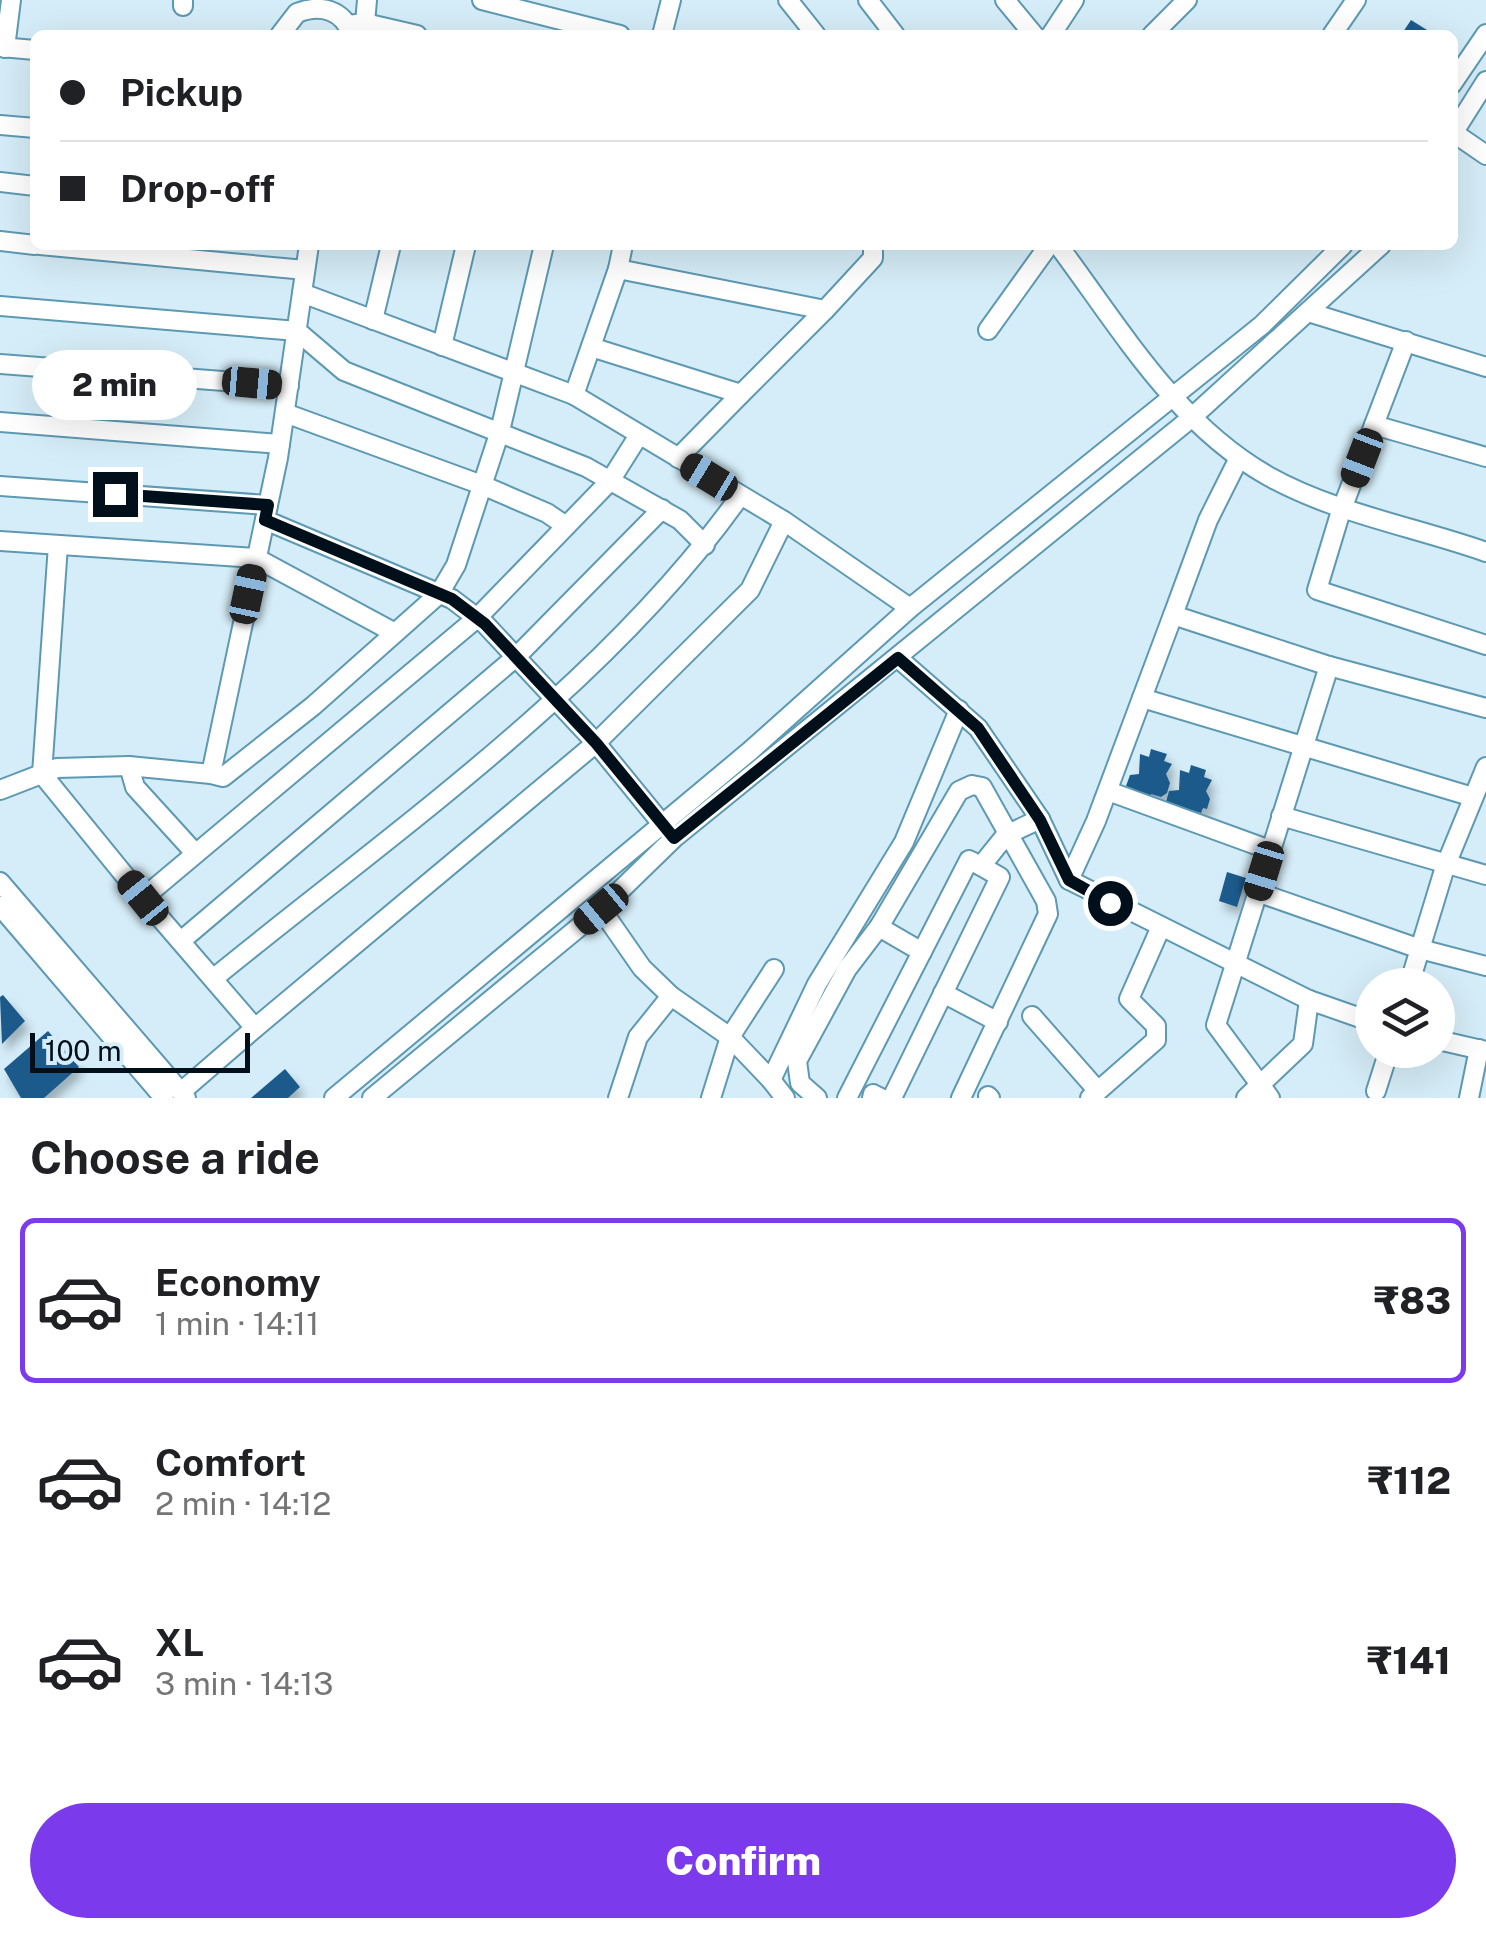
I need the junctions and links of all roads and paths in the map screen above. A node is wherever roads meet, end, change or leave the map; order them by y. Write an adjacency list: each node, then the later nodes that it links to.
1 (11, 0): 23 (street)
2 (368, 0): 12 (street)
3 (671, 0): 15 (street)
4 (788, 0): 16 (street)
5 (868, 0): 17 (street)
6 (1074, 0): 19 (street)
7 (1186, 0): 20 (street)
8 (1356, 0): 21 (street)
9 (489, 1): 14 (street)
10 (1011, 2): 18 (street)
11 (294, 6): 12 (street); 13 (street)
12 (355, 28)
13 (282, 30)
14 (601, 30)
15 (663, 30)
16 (812, 30)
17 (892, 30)
18 (1031, 30)
19 (1054, 30)
20 (1157, 30)
21 (1335, 30)
22 (1486, 34): 25 (street)
23 (3, 47): 24 (street)
24 (30, 50)
25 (1458, 75)
26 (1486, 81): 28 (street)
27 (0, 125): 29 (street)
28 (1458, 126)
29 (30, 128)
30 (1458, 137): 31 (street)
31 (1486, 155)
32 (0, 182): 33 (street)
33 (30, 185)
34 (0, 241): 35 (street)
35 (30, 244)
36 (91, 250): 48 (street)
37 (308, 250): 48 (street)
38 (391, 250): 53 (street)
39 (465, 250): 57 (street)
40 (543, 250): 61 (street)
41 (623, 250): 47 (street)
42 (873, 250): 51 (street)
43 (1045, 250): 54 (street)
44 (1062, 250): 65 (street)
45 (1338, 250): 65 (street)
46 (1376, 250): 52 (street)
47 (618, 269): 51 (street); 58 (street)
48 (305, 270): 49 (street)
49 (302, 293): 53 (street); 55 (street)
50 (0, 306): 55 (street)
51 (825, 310): 63 (street)
52 (1308, 312): 56 (street); 67 (street)
53 (373, 320): 57 (street)
54 (988, 330)
55 (297, 331): 62 (street); 70 (street)
56 (1406, 341): 60 (street); 69 (street)
57 (442, 346): 61 (street)
58 (590, 347): 63 (street); 64 (street)
59 (0, 364): 62 (street)
60 (1486, 367)
61 (513, 372): 64 (street); 70 (street)
62 (289, 386): 66 (street)
63 (741, 394): 74 (street)
64 (574, 395): 71 (street)
65 (1174, 398): 67 (street); 91 (street)
66 (285, 413): 72 (street); 77 (street)
67 (1190, 419): 75 (street); 97 (street)
68 (0, 422): 72 (street)
69 (1374, 425): 73 (street); 80 (street)
70 (500, 432): 76 (street); 77 (street)
71 (639, 434): 74 (street); 76 (street)
72 (280, 444): 82 (street)
73 (1486, 457)
74 (678, 458): 79 (street)
75 (1239, 458): 80 (street); 92 (street)
76 (610, 481): 81 (street); 84 (street)
77 (482, 485): 84 (street); 90 (street)
78 (0, 486): 82 (street)
79 (740, 496): 83 (street); 87 (street)
80 (1343, 506): 88 (street); 95 (street)
81 (662, 509): 87 (street); 96 (street)
82 (267, 512): 89 (street); 90 (street)
83 (784, 521): 91 (street); 103 (street)
84 (566, 526): 93 (street)
85 (0, 542): 86 (street)
86 (58, 545): 89 (street); 106 (street)
87 (706, 545): 100 (street)
88 (1486, 552)
89 (256, 558): 94 (street); 107 (street)
90 (439, 594): 93 (street); 94 (street)
91 (910, 608): 113 (street)
92 (1173, 615): 98 (street); 99 (street)
93 (478, 618): 96 (street); 117 (street)
94 (395, 633): 107 (street)
95 (1486, 645)
96 (516, 658): 100 (street); 129 (street)
97 (898, 658): 102 (street); 115 (street)
98 (1329, 666): 101 (street); 104 (street)
99 (1142, 698): 104 (street); 110 (street)
100 (555, 700): 103 (street); 136 (street)
101 (1486, 708)
102 (959, 710): 112 (street); 148 (street)
103 (596, 743): 113 (street); 143 (street)
104 (1303, 748): 108 (street); 111 (street)
105 (129, 766): 106 (street); 107 (street); 117 (street)
106 (42, 774): 109 (street); 124 (street)
107 (210, 774)
108 (1481, 784): 119 (street)
109 (0, 790)
110 (1108, 791): 116 (street); 121 (street)
111 (1281, 816): 116 (street); 119 (street)
112 (1040, 820): 114 (street); 121 (street)
113 (661, 822): 115 (street); 155 (street)
114 (1006, 835): 118 (street); 127 (street); 142 (street)
115 (674, 838): 126 (street)
116 (1270, 850): 123 (street)
117 (195, 852): 124 (street)
118 (981, 866): 131 (street); 137 (street)
119 (1445, 867): 120 (street); 130 (street)
120 (1486, 875)
121 (1069, 880): 128 (street)
122 (0, 882): 153 (street)
123 (1257, 892): 130 (street); 132 (street)
124 (143, 898): 129 (street)
125 (0, 906): 153 (street)
126 (601, 909): 138 (street); 156 (street)
127 (879, 927): 131 (street); 160 (street)
128 (1160, 928): 132 (street); 151 (street)
129 (182, 940): 136 (street)
130 (1420, 949): 133 (street); 135 (street)
131 (922, 952): 149 (street)
132 (1234, 964): 139 (street); 152 (street)
133 (1486, 966)
134 (774, 968): 144 (street)
135 (1414, 968)
136 (214, 978): 143 (street)
137 (943, 994): 142 (street); 154 (street)
138 (671, 996): 144 (street); 157 (street)
139 (1310, 1000): 141 (street); 152 (street)
140 (1032, 1016): 151 (street)
141 (1355, 1016)
142 (998, 1022): 161 (street)
143 (255, 1028): 153 (street)
144 (730, 1037): 148 (street); 158 (street)
145 (1455, 1044): 146 (street)
146 (1482, 1050): 162 (street)
147 (1383, 1068): 150 (street)
148 (771, 1080): 159 (street)
149 (850, 1091): 154 (street)
150 (1376, 1091)
151 (1094, 1094)
152 (1259, 1094)
153 (177, 1096)
154 (880, 1097)
155 (334, 1098)
156 (372, 1098)
157 (618, 1098)
158 (711, 1098)
159 (786, 1098)
160 (818, 1098)
161 (961, 1098)
162 (1468, 1098)

